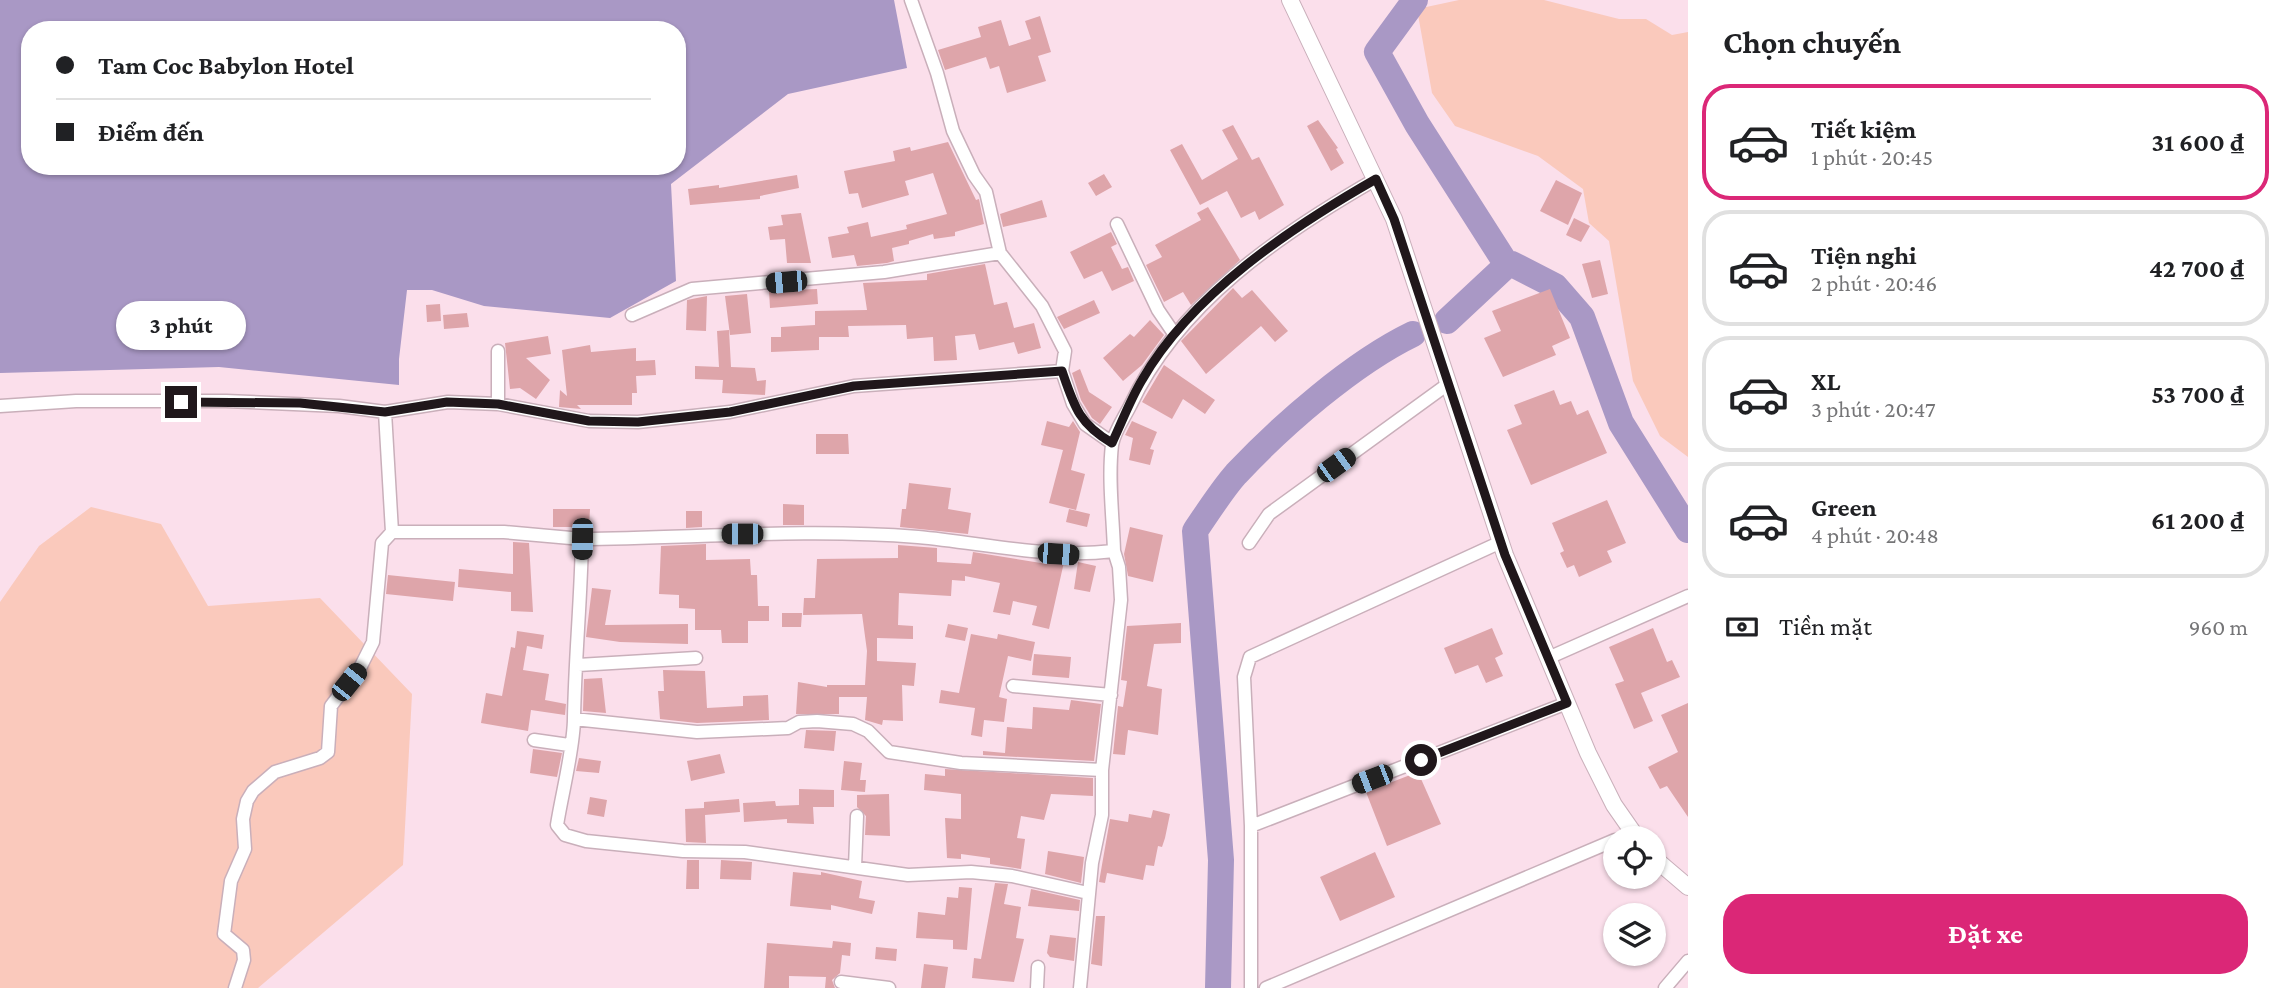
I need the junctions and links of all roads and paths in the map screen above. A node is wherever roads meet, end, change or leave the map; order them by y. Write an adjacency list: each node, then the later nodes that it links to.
1 (911, 0): 5 (street)
2 (1290, 0): 3 (main road)
3 (1376, 179): 7 (street); 10 (main road)
4 (1117, 224): 7 (street)
5 (1000, 253): 6 (street); 9 (street)
6 (632, 315)
7 (1175, 335): 14 (street)
8 (498, 351): 11 (street)
9 (1062, 371): 11 (street); 14 (street)
10 (1448, 384): 17 (main road); 18 (street)
11 (498, 404): 13 (street)
12 (0, 406): 13 (street)
13 (385, 412): 15 (street)
14 (1112, 443): 19 (street)
15 (393, 532): 16 (street); 42 (street)
16 (582, 539): 19 (street); 23 (street)
17 (1501, 542): 22 (main road); 32 (street)
18 (1248, 543)
19 (1114, 551): 25 (street)
20 (1688, 596): 22 (street)
21 (696, 658): 23 (street)
22 (1548, 658): 26 (main road)
23 (578, 665): 27 (street)
24 (1013, 686): 25 (street)
25 (1111, 695): 30 (street)
26 (1567, 703): 32 (street); 33 (main road)
27 (574, 719): 29 (street); 30 (street)
28 (534, 740): 29 (street)
29 (569, 745): 35 (street)
30 (1102, 770): 38 (street)
31 (857, 816): 35 (street)
32 (1251, 826): 46 (street)
33 (1622, 826)
34 (1603, 847): 47 (street)
35 (855, 867): 38 (street)
36 (1666, 868): 37 (main road)
37 (1688, 887)
38 (1088, 893): 45 (street)
39 (1688, 961): 48 (street)
40 (1038, 967): 44 (street)
41 (841, 982): 43 (street)
42 (235, 988)
43 (890, 988)
44 (1037, 988)
45 (1080, 988)
46 (1251, 988)
47 (1266, 988)
48 (1665, 988)

